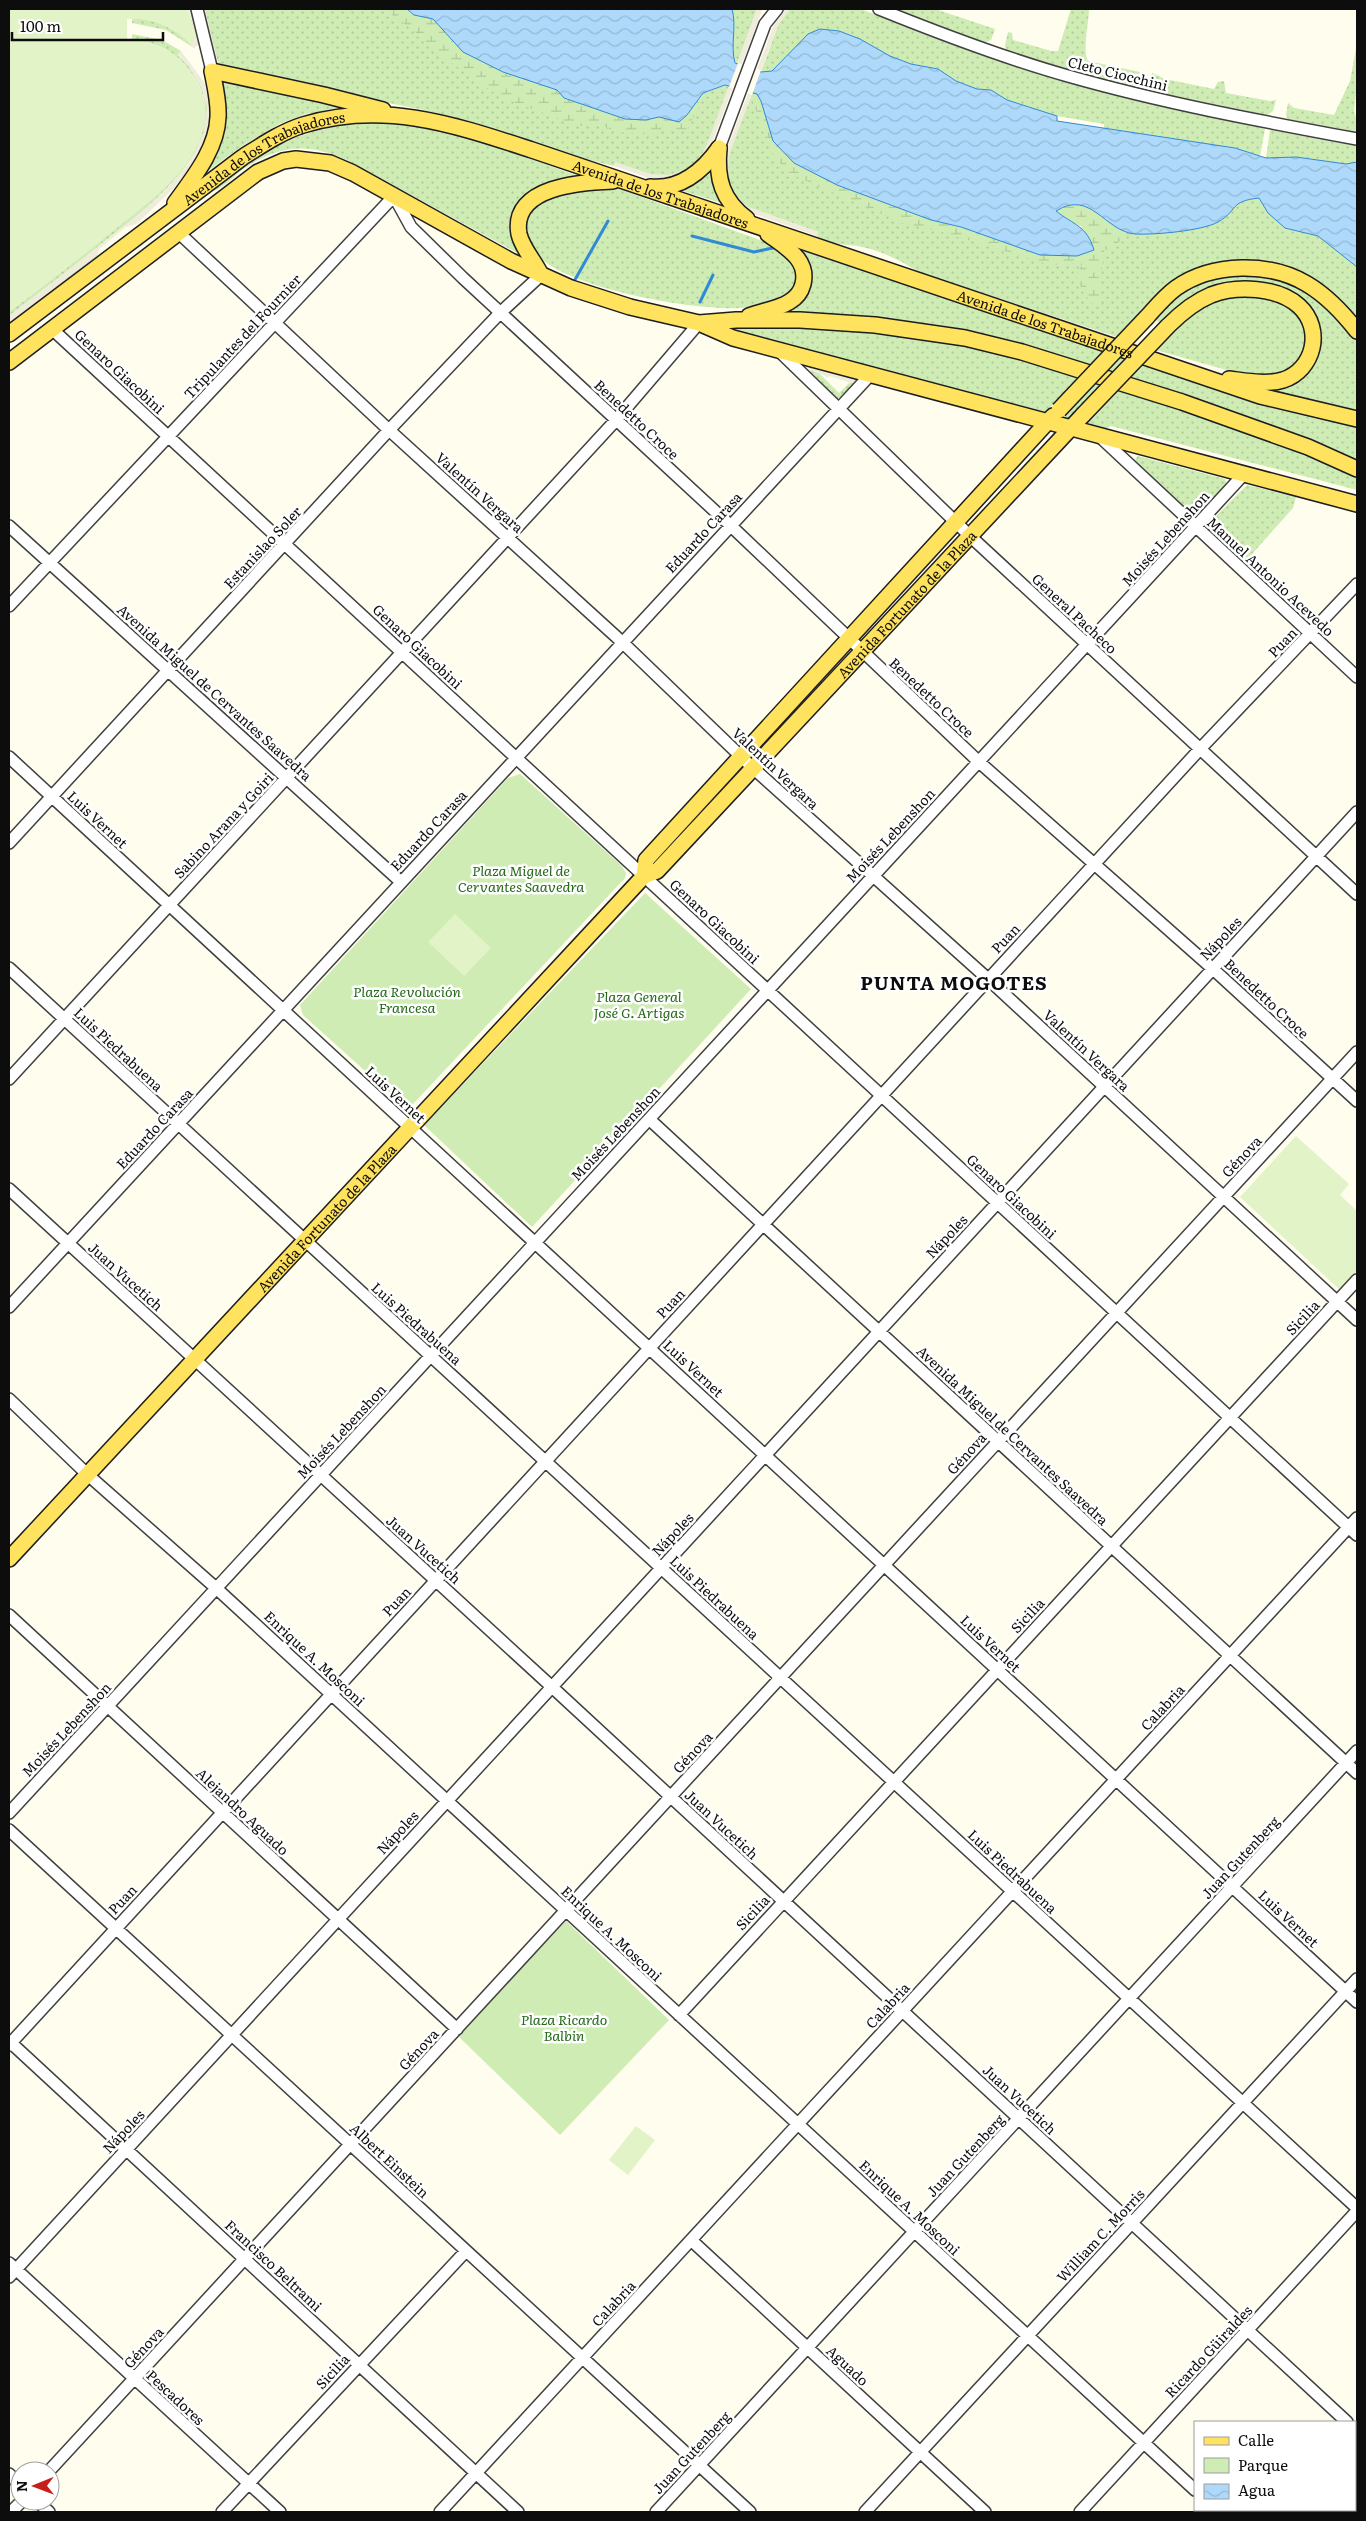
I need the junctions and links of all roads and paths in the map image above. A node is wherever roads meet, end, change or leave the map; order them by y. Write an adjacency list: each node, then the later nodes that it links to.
1 (197, 9): 6 (street)
2 (766, 9): 5 (street)
3 (777, 9): 5 (street)
4 (878, 9): 8 (street, Cleto Ciocchini)
5 (765, 24): 9 (street)
6 (212, 71): 7 (main road); 13 (main road)
7 (404, 115): 10 (main road, Avenida de los Trabajadores); 13 (main road, Avenida de los Trabajadores)
8 (1357, 139)
9 (719, 148): 11 (main road); 14 (main road)
10 (622, 181): 11 (main road, Avenida de los Trabajadores); 16 (main road)
11 (640, 186): 14 (main road, Avenida de los Trabajadores)
12 (394, 196): 15 (main road, Avenida de los Trabajadores); 16 (main road, Avenida de los Trabajadores); 17 (street, Benedetto Croce); 19 (street, Tripulantes del Fournier)
13 (164, 217): 23 (main road, Avenida de los Trabajadores)
14 (757, 226): 18 (main road); 27 (main road, Avenida de los Trabajadores)
15 (179, 233): 19 (street, Valentín Vergara); 21 (main road, Avenida de los Trabajadores)
16 (541, 275): 17 (street, Estanislao Soler); 20 (main road, Avenida de los Trabajadores)
17 (500, 313): 30 (street, Benedetto Croce); 33 (street, Estanislao Soler)
18 (736, 320): 20 (main road, Avenida de los Trabajadores); 36 (main road, Avenida de los Trabajadores)
19 (274, 323): 33 (street, Valentín Vergara); 34 (street, Tripulantes del Fournier)
20 (699, 323): 24 (main road, Avenida de los Trabajadores); 30 (street, Sabino Arana y Goiri)
21 (52, 329): 25 (main road, Avenida de los Trabajadores); 34 (street, Genaro Giacobini)
22 (1357, 331): 31 (main road, Avenida Fortunato de la Plaza, bridge)
23 (9, 334)
24 (778, 350): 26 (main road, Avenida de los Trabajadores); 28 (street, General Pacheco)
25 (9, 362)
26 (871, 374): 28 (street, Eduardo Carasa); 31 (main road, Avenida de los Trabajadores)
27 (1212, 378): 29 (main road, Avenida de los Trabajadores); 32 (main road, Avenida Fortunato de la Plaza, bridge)
28 (838, 410): 39 (street, General Pacheco); 40 (street, Eduardo Carasa)
29 (1357, 418)
30 (616, 420): 40 (street, Benedetto Croce); 44 (street, Sabino Arana y Goiri)
31 (1047, 422): 32 (main road, Avenida de los Trabajadores); 39 (main road, Avenida Fortunato de la Plaza)
32 (1070, 428): 35 (main road, Avenida de los Trabajadores); 43 (main road, Avenida Fortunato de la Plaza)
33 (389, 430): 44 (street, Valentín Vergara); 45 (street, Estanislao Soler)
34 (168, 435): 45 (street, Genaro Giacobini); 46 (street, Tripulantes del Fournier)
35 (1098, 436): 37 (main road, Avenida de los Trabajadores); 42 (street, Manuel Antonio Acevedo)
36 (1357, 469)
37 (1244, 474): 38 (main road, Avenida de los Trabajadores); 42 (street, Moisés Lebenshon)
38 (1357, 504)
39 (956, 522): 43 (street, General Pacheco); 50 (main road, Avenida Fortunato de la Plaza)
40 (730, 525): 50 (street, Benedetto Croce); 51 (street, Eduardo Carasa)
41 (9, 526): 46 (street, Avenida Miguel de Cervantes Saavedra)
42 (1196, 526): 49 (street, Manuel Antonio Acevedo); 52 (street, Moisés Lebenshon)
43 (970, 536): 52 (street, General Pacheco); 53 (main road, Avenida Fortunato de la Plaza)
44 (508, 537): 51 (street, Valentín Vergara); 54 (street, Sabino Arana y Goiri)
45 (285, 544): 54 (street, Genaro Giacobini); 55 (street, Estanislao Soler)
46 (50, 562): 48 (street, Tripulantes del Fournier); 55 (street, Avenida Miguel de Cervantes Saavedra)
47 (1357, 584): 49 (street, Puan)
48 (9, 606)
49 (1311, 633): 56 (street, Manuel Antonio Acevedo); 57 (street, Puan)
50 (849, 638): 53 (street, Benedetto Croce); 58 (main road, Avenida Fortunato de la Plaza)
51 (622, 642): 58 (street, Valentín Vergara); 60 (street, Eduardo Carasa)
52 (1088, 645): 57 (street, General Pacheco); 61 (street, Moisés Lebenshon)
53 (862, 651): 61 (street, Benedetto Croce); 62 (main road, Avenida Fortunato de la Plaza)
54 (402, 652): 60 (street, Genaro Giacobini); 63 (street, Sabino Arana y Goiri)
55 (169, 670): 63 (street, Avenida Miguel de Cervantes Saavedra); 64 (street, Estanislao Soler)
56 (1357, 677)
57 (1200, 749): 67 (street, General Pacheco); 68 (street, Puan)
58 (741, 756): 62 (street, Valentín Vergara); 70 (main road, Avenida Fortunato de la Plaza)
59 (9, 757): 64 (street, Luis Vernet)
60 (516, 757): 70 (street, Genaro Giacobini); 71 (street, Eduardo Carasa)
61 (979, 762): 68 (street, Benedetto Croce); 69 (street, Moisés Lebenshon)
62 (753, 768): 69 (street, Valentín Vergara); 70 (main road, Avenida Fortunato de la Plaza)
63 (286, 777): 71 (street, Avenida Miguel de Cervantes Saavedra); 73 (street, Sabino Arana y Goiri)
64 (52, 797): 66 (street, Estanislao Soler); 73 (street, Luis Vernet)
65 (1357, 812): 67 (street, Nápoles)
66 (9, 844)
67 (1317, 857): 72 (street, General Pacheco); 75 (street, Nápoles)
68 (1094, 865): 75 (street, Benedetto Croce); 76 (street, Puan)
69 (872, 875): 76 (street, Valentín Vergara); 77 (street, Moisés Lebenshon)
70 (644, 876): 77 (street, Genaro Giacobini); 88 (main road, Avenida Fortunato de la Plaza)
71 (401, 882): 78 (street, Eduardo Carasa)
72 (1357, 894)
73 (169, 905): 78 (street, Luis Vernet); 79 (street, Sabino Arana y Goiri)
74 (9, 968): 79 (street, Luis Piedrabuena)
75 (1213, 968): 82 (street, Benedetto Croce); 83 (street, Nápoles)
76 (988, 979): 83 (street, Valentín Vergara); 84 (street, Puan)
77 (768, 990): 84 (street, Genaro Giacobini); 86 (street, Moisés Lebenshon)
78 (283, 1010): 87 (street, Eduardo Carasa); 88 (street, Luis Vernet)
79 (64, 1019): 81 (street, Sabino Arana y Goiri); 87 (street, Luis Piedrabuena)
80 (1357, 1052): 82 (street, Génova)
81 (9, 1079)
82 (1333, 1079): 85 (street, Benedetto Croce); 90 (street, Génova)
83 (1104, 1086): 90 (street, Valentín Vergara); 91 (street, Nápoles)
84 (881, 1095): 91 (street, Genaro Giacobini); 92 (street, Puan)
85 (1357, 1101)
86 (649, 1119): 92 (street, Avenida Miguel de Cervantes Saavedra); 94 (street, Moisés Lebenshon)
87 (178, 1124): 93 (street, Luis Piedrabuena); 95 (street, Eduardo Carasa)
88 (409, 1126): 93 (main road, Avenida Fortunato de la Plaza); 94 (street, Luis Vernet)
89 (9, 1190): 95 (street, Juan Vucetich)
90 (1224, 1197): 97 (street, Valentín Vergara); 99 (street, Génova)
91 (998, 1203): 99 (street, Genaro Giacobini); 101 (street, Nápoles)
92 (763, 1224): 101 (street, Avenida Miguel de Cervantes Saavedra); 102 (street, Puan)
93 (304, 1240): 103 (street, Luis Piedrabuena); 104 (main road, Avenida Fortunato de la Plaza)
94 (535, 1242): 102 (street, Luis Vernet); 103 (street, Moisés Lebenshon)
95 (68, 1243): 98 (street, Eduardo Carasa); 104 (street, Juan Vucetich)
96 (1357, 1280): 97 (street, Sicilia)
97 (1337, 1302): 100 (street, Valentín Vergara); 106 (street, Sicilia)
98 (9, 1307)
99 (1117, 1313): 106 (street, Genaro Giacobini); 107 (street, Génova)
100 (1357, 1320)
101 (878, 1331): 107 (street, Avenida Miguel de Cervantes Saavedra); 108 (street, Nápoles)
102 (649, 1348): 108 (street, Luis Vernet); 109 (street, Puan)
103 (431, 1356): 109 (street, Luis Piedrabuena); 111 (street, Moisés Lebenshon)
104 (195, 1360): 110 (main road, Avenida Fortunato de la Plaza); 111 (street, Juan Vucetich)
105 (9, 1399): 110 (street, Enrique A. Mosconi)
106 (1230, 1418): 113 (street, Genaro Giacobini); 114 (street, Sicilia)
107 (998, 1441): 114 (street, Avenida Miguel de Cervantes Saavedra); 116 (street, Génova)
108 (765, 1455): 116 (street, Luis Vernet); 117 (street, Nápoles)
109 (545, 1461): 117 (street, Luis Piedrabuena); 118 (street, Puan)
110 (88, 1475): 115 (main road, Avenida Fortunato de la Plaza); 119 (street, Enrique A. Mosconi)
111 (321, 1475): 118 (street, Juan Vucetich); 119 (street, Moisés Lebenshon)
112 (1357, 1518): 113 (street, Calabria)
113 (1353, 1531): 121 (street, Calabria)
114 (1111, 1546): 121 (street, Avenida Miguel de Cervantes Saavedra); 122 (street, Sicilia)
115 (9, 1560)
116 (885, 1565): 122 (street, Luis Vernet); 123 (street, Génova)
117 (661, 1568): 123 (street, Luis Piedrabuena); 124 (street, Nápoles)
118 (436, 1580): 124 (street, Juan Vucetich); 125 (street, Puan)
119 (216, 1588): 125 (street, Enrique A. Mosconi); 126 (street, Moisés Lebenshon)
120 (9, 1615): 126 (street, Alejandro Aguado)
121 (1230, 1656): 128 (street, Avenida Miguel de Cervantes Saavedra); 130 (street, Calabria)
122 (998, 1669): 130 (street, Luis Vernet); 131 (street, Sicilia)
123 (781, 1678): 131 (street, Luis Piedrabuena); 132 (street, Génova)
124 (552, 1687): 132 (street, Juan Vucetich); 133 (street, Nápoles)
125 (331, 1694): 133 (street, Enrique A. Mosconi); 135 (street, Puan)
126 (107, 1706): 134 (street, Moisés Lebenshon); 135 (street, Alejandro Aguado)
127 (1357, 1751): 128 (street, Juan Gutenberg)
128 (1346, 1763): 129 (street, Avenida Miguel de Cervantes Saavedra); 137 (street, Juan Gutenberg)
129 (1357, 1773)
130 (1117, 1779): 137 (street, Luis Vernet); 138 (street, Calabria)
131 (894, 1782): 138 (street, Luis Piedrabuena); 139 (street, Sicilia)
132 (671, 1797): 139 (street, Juan Vucetich); 140 (street, Génova)
133 (447, 1801): 140 (street, Enrique A. Mosconi); 141 (street, Nápoles)
134 (9, 1813)
135 (222, 1813): 141 (street, Alejandro Aguado); 142 (street, Puan)
136 (9, 1830): 142 (street, Albert Einstein)
137 (1233, 1886): 144 (street, Luis Vernet); 145 (street, Juan Gutenberg)
138 (1013, 1891): 145 (street, Luis Piedrabuena); 147 (street, Calabria)
139 (783, 1901): 147 (street, Juan Vucetich); 148 (street, Sicilia)
140 (566, 1911): 148 (street, Enrique A. Mosconi); 149 (street, Génova)
141 (338, 1919): 149 (street, Alejandro Aguado); 150 (street, Nápoles)
142 (116, 1928): 150 (street, Albert Einstein); 151 (street, Puan)
143 (1357, 1979): 144 (street, William C. Morris)
144 (1345, 1991): 146 (street, Luis Vernet); 152 (street, William C. Morris)
145 (1130, 1998): 152 (street, Luis Piedrabuena); 153 (street, Juan Gutenberg)
146 (1357, 2002)
147 (902, 2011): 153 (street, Juan Vucetich); 154 (street, Calabria)
148 (679, 2014): 154 (street, Enrique A. Mosconi)
149 (457, 2029): 155 (street, Génova)
150 (232, 2035): 155 (street, Albert Einstein); 156 (street, Nápoles)
151 (9, 2043): 156 (street, Francisco Beltrami)
152 (1243, 2102): 157 (street, Luis Piedrabuena); 158 (street, William C. Morris)
153 (1018, 2118): 158 (street, Juan Vucetich); 159 (street, Juan Gutenberg)
154 (798, 2124): 159 (street, Enrique A. Mosconi); 160 (street, Calabria)
155 (351, 2144): 161 (street, Albert Einstein); 162 (street, Génova)
156 (127, 2149): 162 (street, Francisco Beltrami); 163 (street, Nápoles)
157 (1357, 2209): 164 (street, Ricardo Güiraldes)
158 (1131, 2223): 164 (street, Juan Vucetich); 165 (street, William C. Morris)
159 (914, 2232): 165 (street, Enrique A. Mosconi); 166 (street, Juan Gutenberg)
160 (691, 2240): 166 (street, Aguado); 167 (street, Calabria)
161 (466, 2251): 167 (street, Albert Einstein); 168 (street, Sicilia)
162 (245, 2259): 168 (street, Francisco Beltrami); 169 (street, Génova)
163 (11, 2270): 169 (street, Pescadores)
164 (1247, 2330): 170 (street, Juan Vucetich); 171 (street, Ricardo Güiraldes)
165 (1027, 2336): 171 (street, Enrique A. Mosconi); 172 (street, William C. Morris)
166 (807, 2348): 172 (street, Aguado); 174 (street, Juan Gutenberg)
167 (582, 2358): 174 (street, Albert Einstein); 175 (street, Calabria)
168 (359, 2364): 175 (street, Francisco Beltrami); 176 (street, Sicilia)
169 (134, 2379): 173 (street, Génova); 176 (street, Pescadores)
170 (1346, 2421)
171 (1144, 2443): 177 (street, Enrique A. Mosconi); 186 (street, Ricardo Güiraldes)
172 (920, 2452): 184 (street, William C. Morris); 185 (street, Aguado)
173 (58, 2461)
174 (699, 2465): 182 (street, Juan Gutenberg); 183 (street, Albert Einstein)
175 (476, 2473): 180 (street, Calabria); 181 (street, Francisco Beltrami)
176 (249, 2484): 178 (street, Sicilia); 179 (street, Pescadores)
177 (1194, 2489)
178 (222, 2512)
179 (280, 2512)
180 (440, 2512)
181 (518, 2512)
182 (656, 2512)
183 (750, 2512)
184 (865, 2512)
185 (985, 2512)
186 (1080, 2512)

